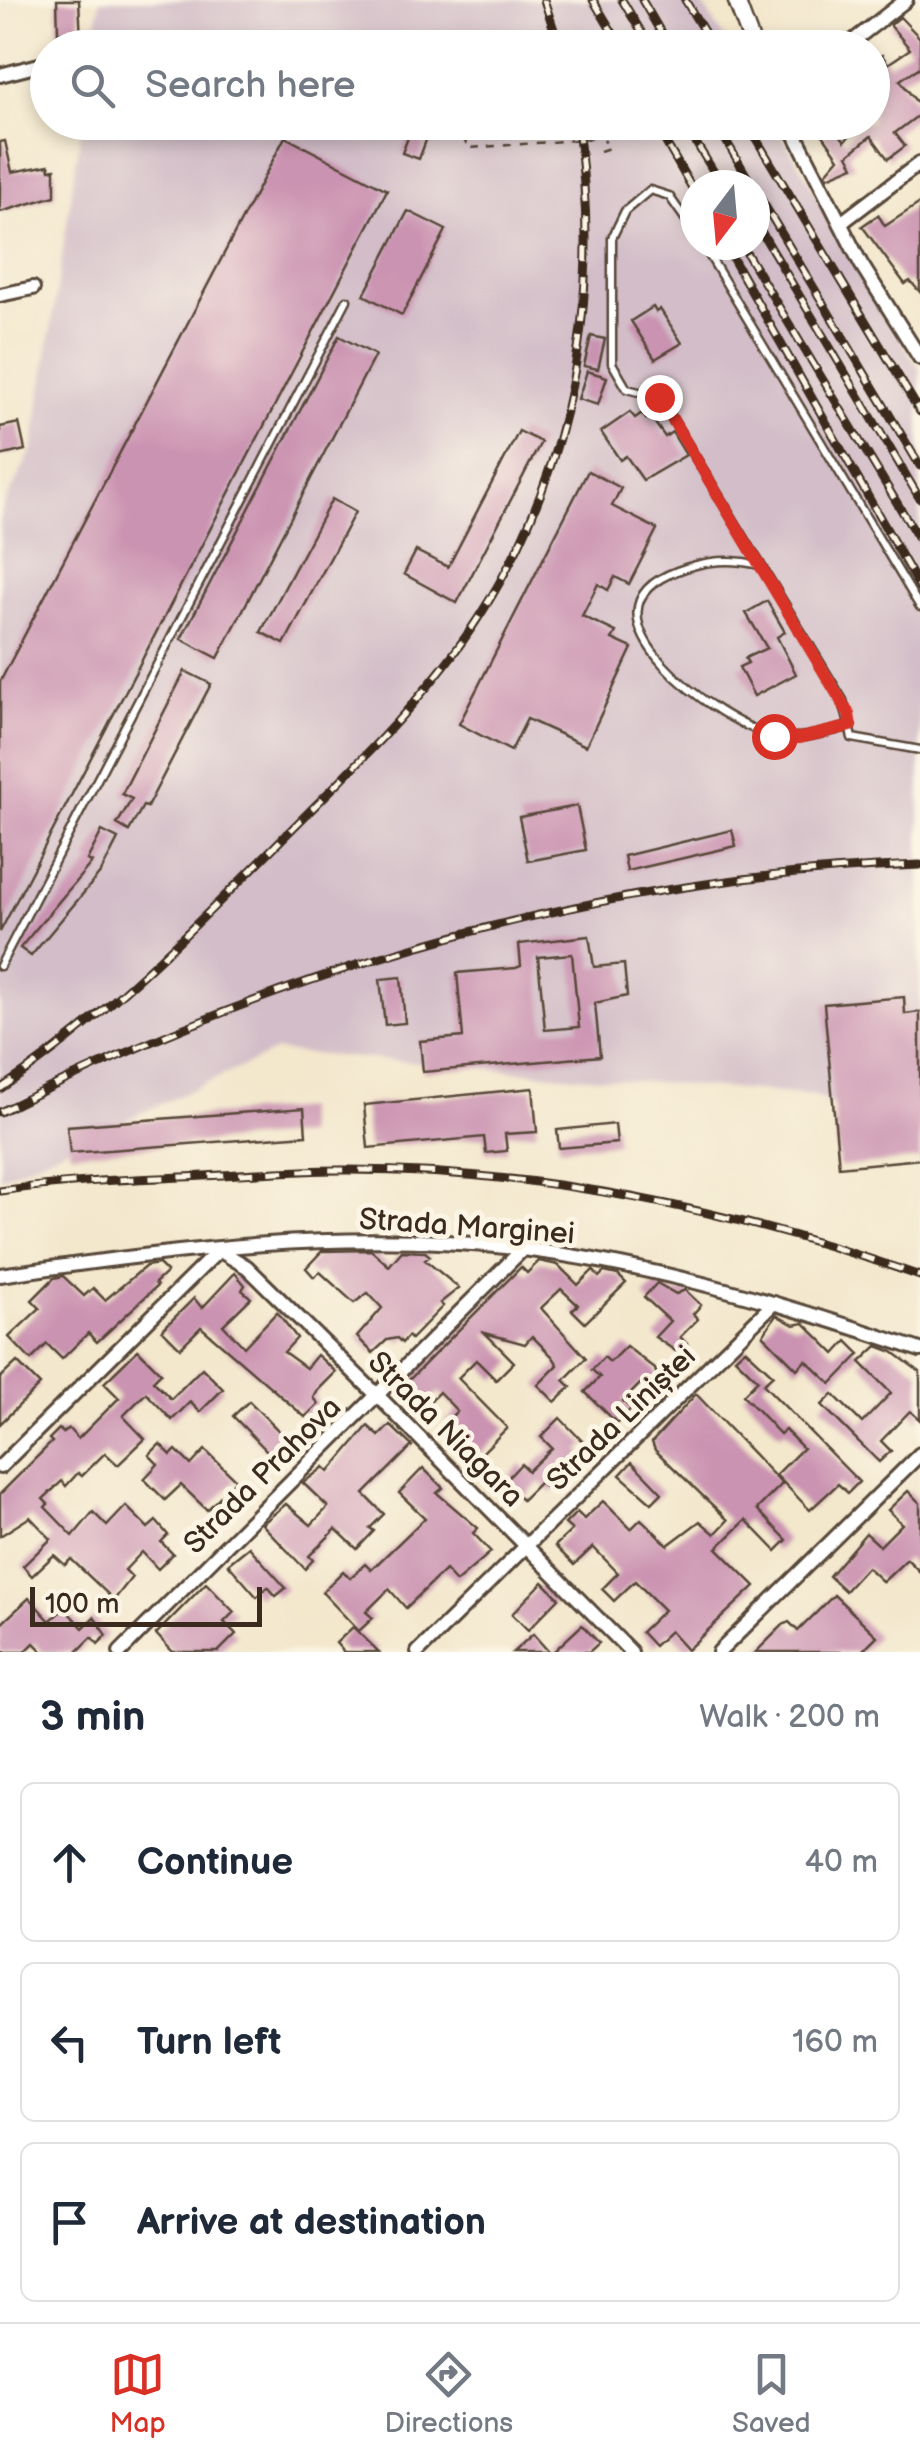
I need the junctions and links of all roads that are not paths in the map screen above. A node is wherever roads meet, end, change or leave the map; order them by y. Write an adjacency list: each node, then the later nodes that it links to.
1 (736, 0): 3 (street)
2 (906, 0): 4 (street)
3 (747, 30)
4 (867, 30)
5 (30, 67): 6 (street)
6 (0, 75)
7 (798, 140): 10 (street)
8 (920, 164): 10 (street)
9 (680, 212): 17 (lane)
10 (841, 224): 15 (street)
11 (712, 260): 18 (lane)
12 (33, 288): 13 (street)
13 (0, 295)
14 (347, 300): 21 (lane)
15 (915, 342): 16 (street)
16 (920, 358)
17 (761, 565): 19 (lane); 19 (lane)
18 (920, 607)
19 (851, 726): 20 (lane)
20 (920, 750)
21 (0, 966)
22 (523, 1249): 23 (street, Strada Marginei); 25 (street, Strada Marginei); 27 (street, Strada Prahova)
23 (219, 1250): 24 (street, Strada Marginei); 27 (street, Strada Niagara); 29 (street)
24 (0, 1275)
25 (774, 1304): 26 (street, Strada Marginei); 30 (street, Strada Liniștei)
26 (920, 1350)
27 (377, 1395): 30 (street, Strada Niagara); 31 (street, Strada Prahova)
28 (920, 1454): 34 (street)
29 (0, 1467)
30 (526, 1546): 32 (street, Strada Liniștei); 33 (street, Strada Niagara)
31 (120, 1652)
32 (418, 1652)
33 (631, 1652)
34 (719, 1652)

